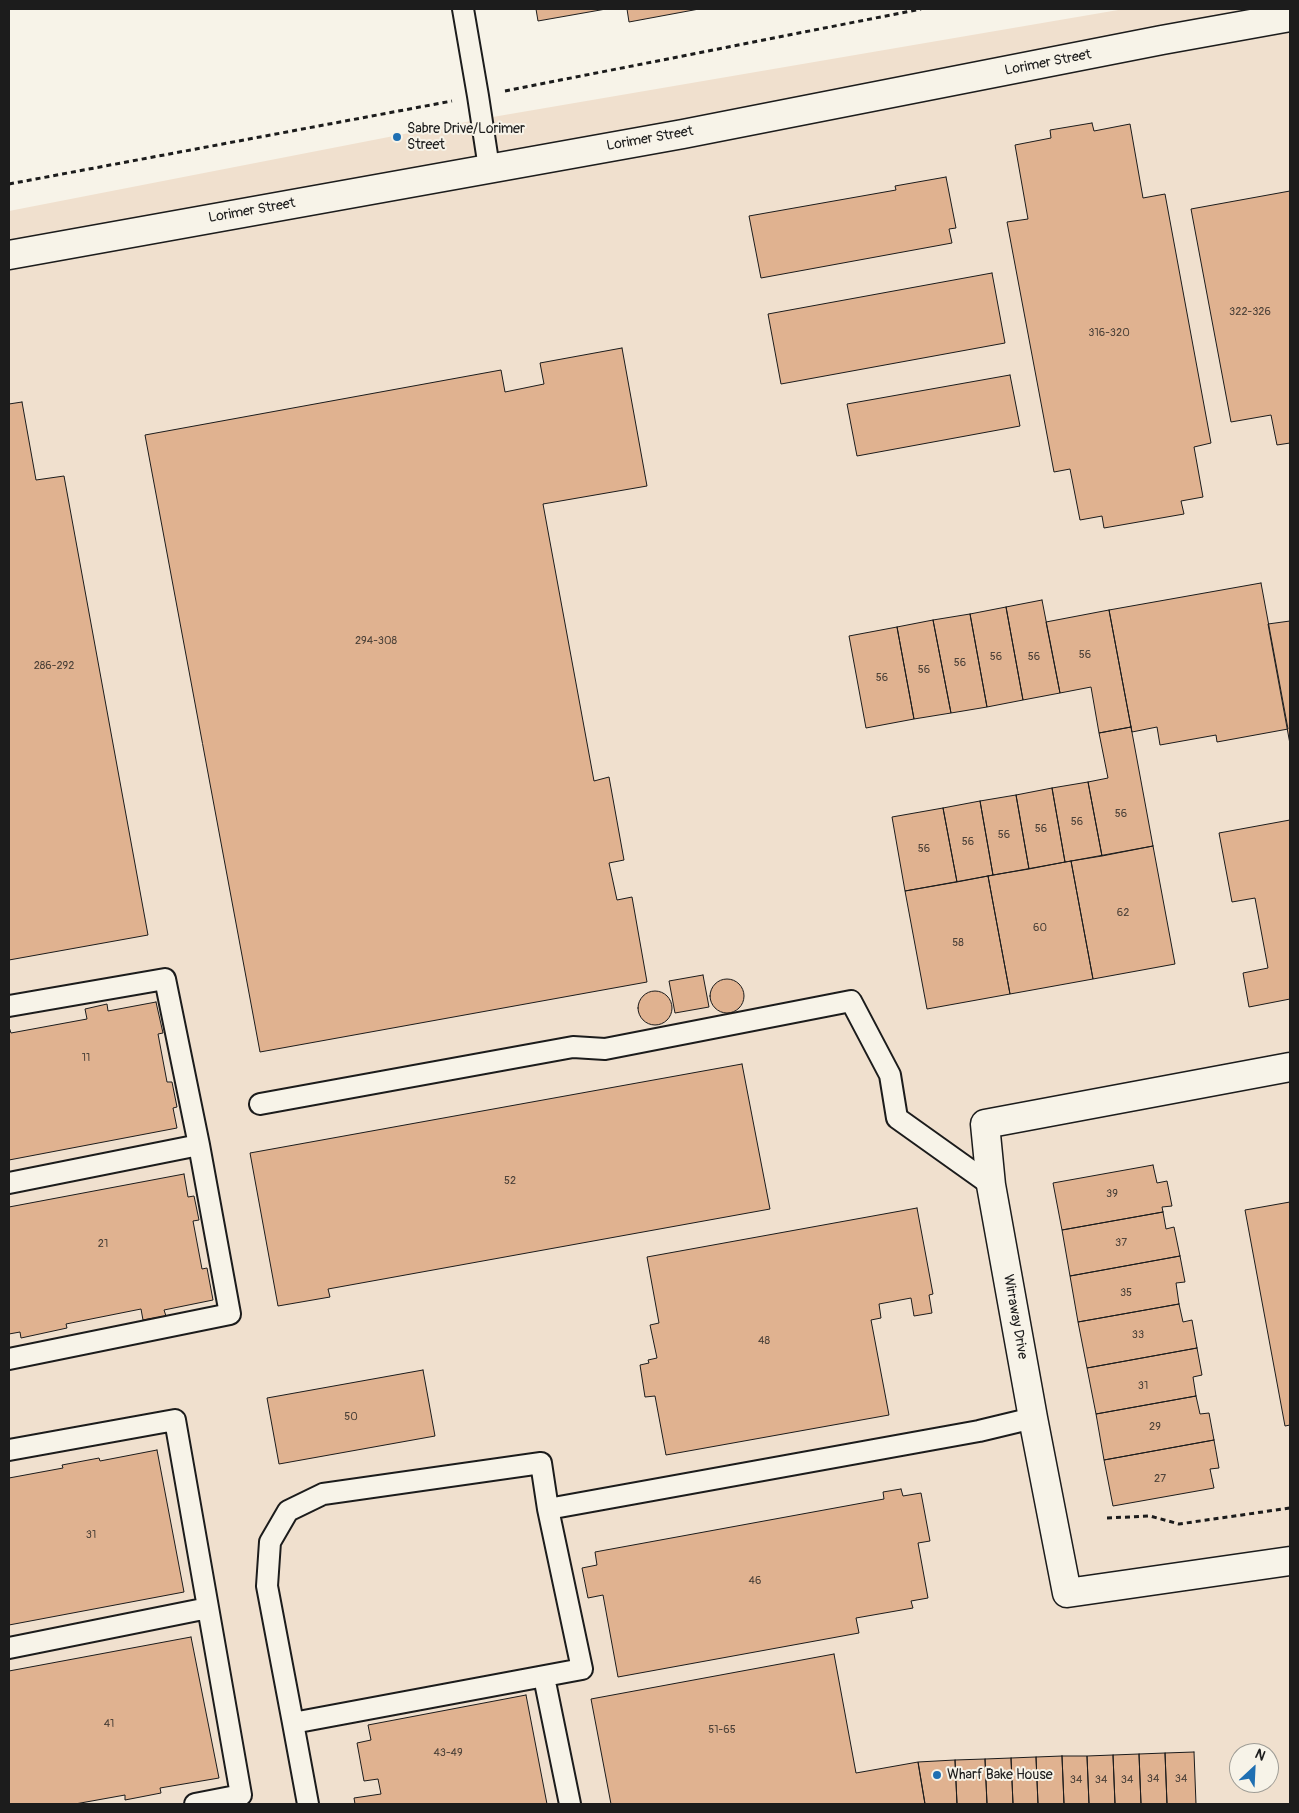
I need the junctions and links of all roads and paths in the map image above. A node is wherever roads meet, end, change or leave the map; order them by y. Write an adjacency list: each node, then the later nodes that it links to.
1 (463, 9): 3 (lane)
2 (1290, 17): 3 (street, Lorimer Street)
3 (489, 168): 4 (street, Lorimer Street)
4 (9, 255)
5 (9, 1006): 8 (lane)
6 (1290, 1067): 10 (street, Wirraway Drive)
7 (260, 1104): 10 (lane)
8 (199, 1145): 9 (lane); 11 (lane)
9 (9, 1183)
10 (991, 1185): 12 (street, Wirraway Drive)
11 (9, 1359)
12 (1033, 1418): 15 (lane); 17 (street, Wirraway Drive)
13 (9, 1450): 18 (lane)
14 (1290, 1508): 16 (path)
15 (548, 1509): 20 (lane); 21 (lane)
16 (1107, 1518)
17 (1290, 1561)
18 (208, 1608): 19 (lane); 22 (lane)
19 (9, 1648)
20 (544, 1676): 21 (lane); 24 (lane)
21 (293, 1723): 23 (lane)
22 (195, 1804)
23 (308, 1804)
24 (570, 1804)

